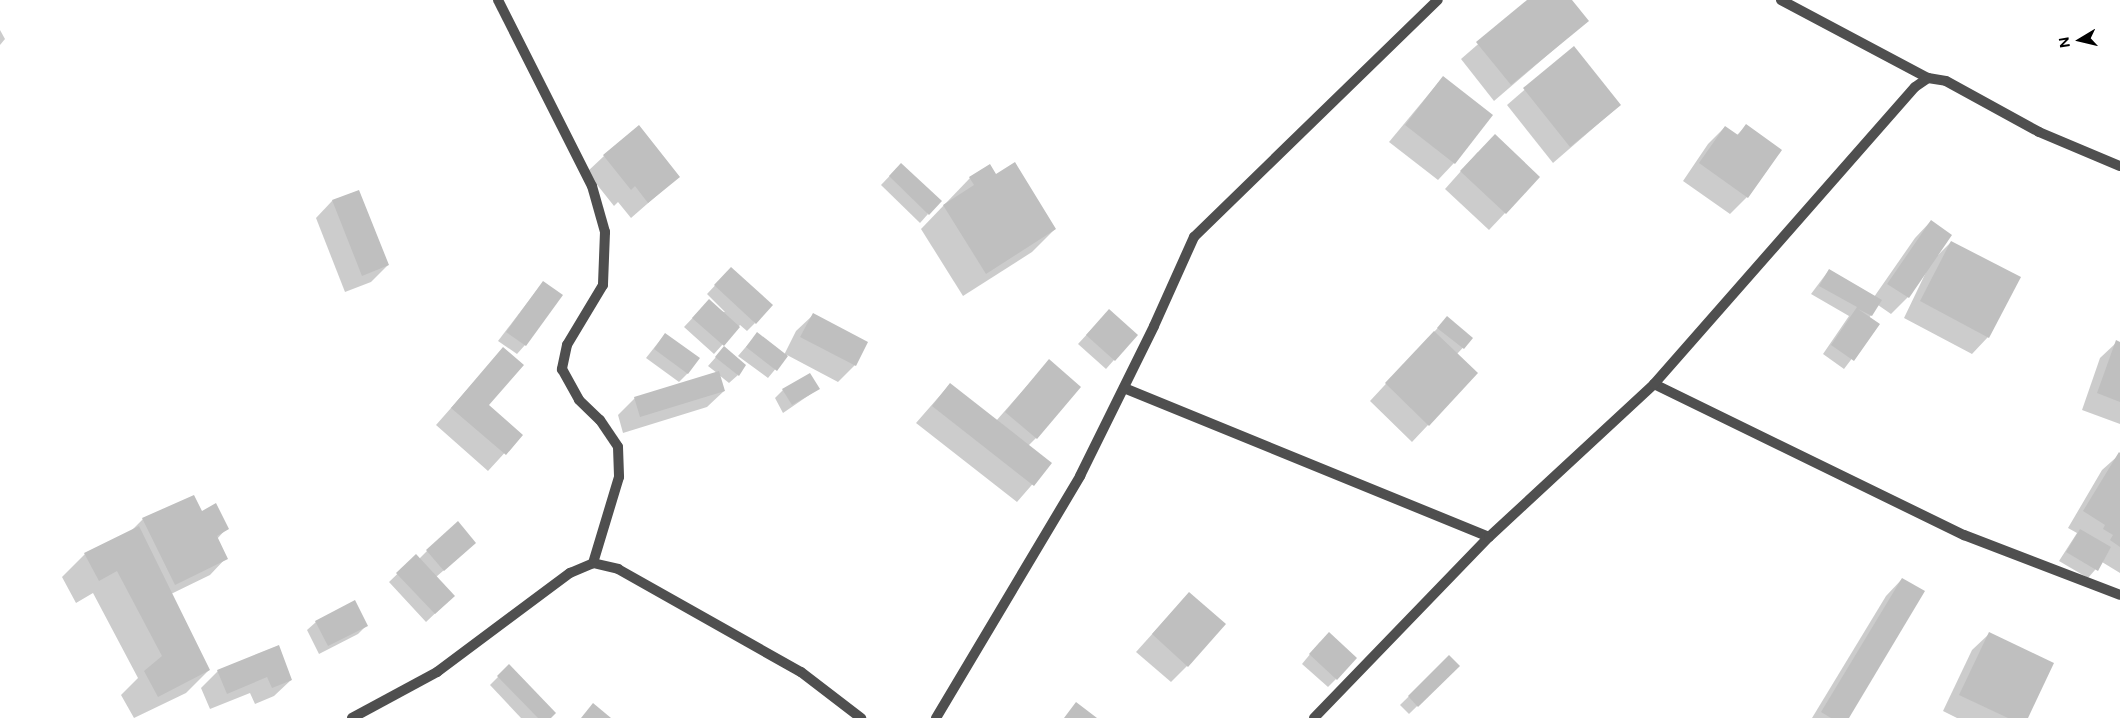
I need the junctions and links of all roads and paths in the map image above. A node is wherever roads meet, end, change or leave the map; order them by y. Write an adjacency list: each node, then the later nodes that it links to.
1 (498, 0): 9 (street)
2 (1438, 0): 7 (street)
3 (1781, 0): 4 (street)
4 (1928, 78): 5 (street); 6 (street)
5 (2120, 166)
6 (1654, 384): 8 (street); 10 (street)
7 (1124, 388): 8 (street); 13 (street)
8 (1489, 537): 14 (street)
9 (593, 563): 11 (street); 12 (street)
10 (2120, 595)
11 (352, 718)
12 (861, 718)
13 (936, 718)
14 (1314, 718)

